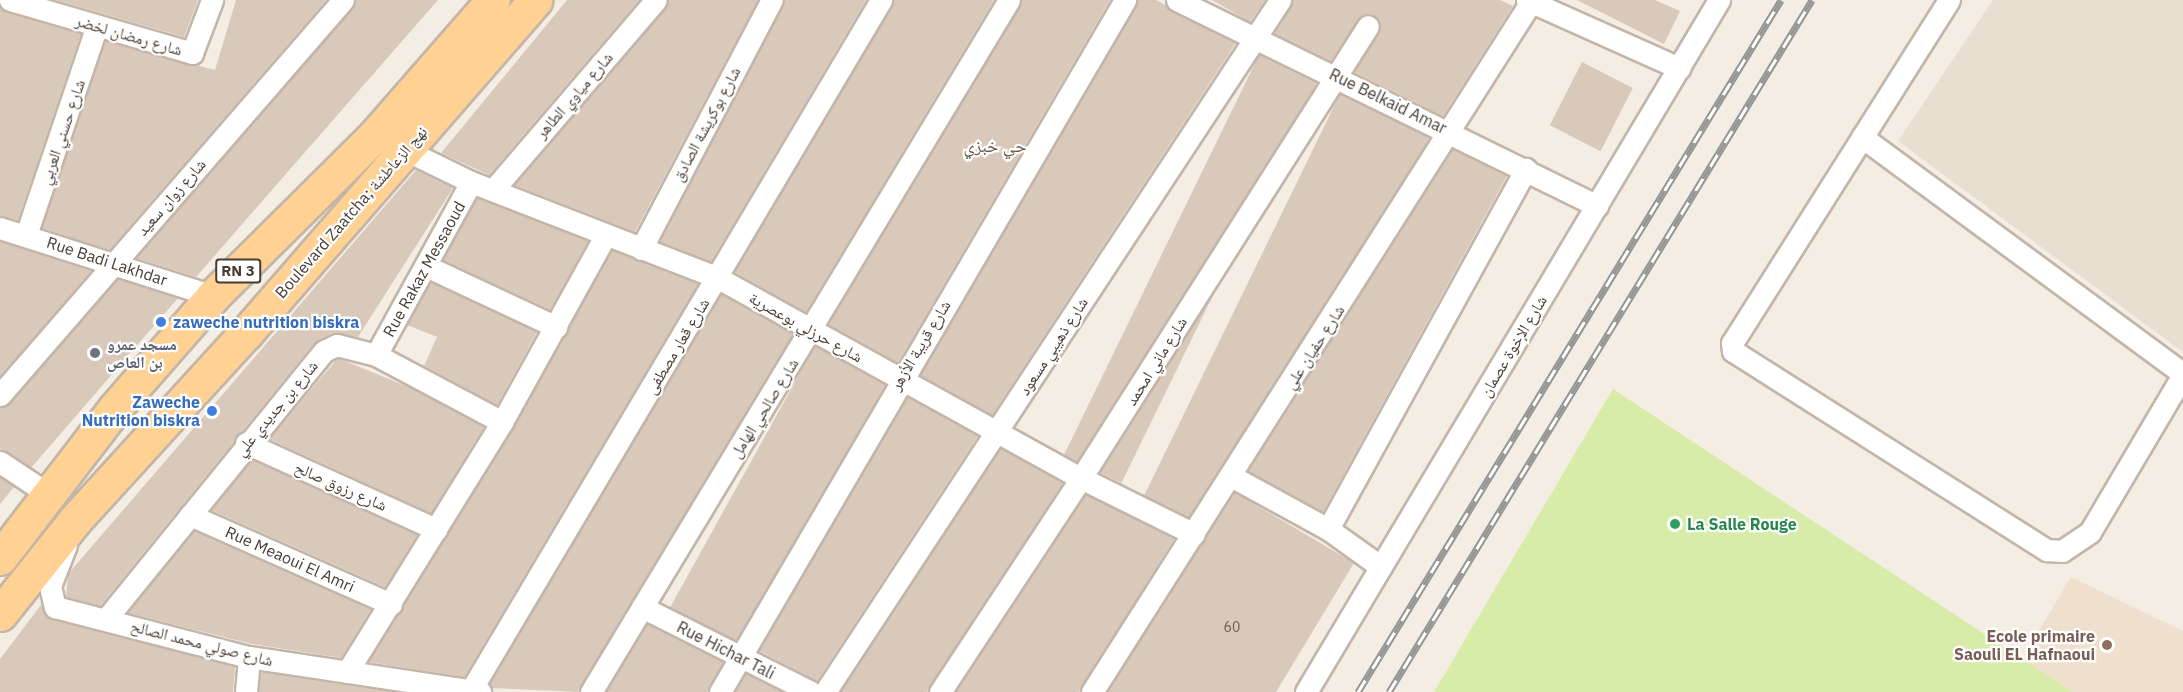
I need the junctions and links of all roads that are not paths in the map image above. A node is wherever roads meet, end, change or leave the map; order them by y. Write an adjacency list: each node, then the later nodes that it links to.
1 (212, 0): 18 (street, شارع رمضان لخضر)
2 (343, 0): 34 (street, شارع زوان سعيد)
3 (493, 0): 23 (main road, Boulevard Zaatcha; نهج الزعاطشة / RN 3)
4 (535, 0): 25 (main road, Boulevard Zaatcha; نهج الزعاطشة / RN 3)
5 (656, 0): 28 (street, شارع مياوي الطاهر)
6 (772, 0): 33 (street, شارع بوكريشة الصادق)
7 (881, 0): 36 (street, شارع قعار مصطفى)
8 (1009, 0): 39 (street, شارع صالحي الهامل)
9 (1125, 0): 42 (street, شارع قريبة الأزهر)
10 (1177, 0): 16 (street, Rue Belkaid Amar)
11 (1280, 0): 19 (street, شارع ذهيبي مسعود)
12 (1719, 0): 20 (street, شارع الإخوة عصمان)
13 (1949, 0): 24 (street)
14 (1530, 1): 20 (street); 22 (street, شارع حفيان علي)
15 (23, 2): 18 (street, شارع رمضان لخضر)
16 (1202, 5): 19 (street, Rue Belkaid Amar)
17 (1368, 26): 21 (street, شارع ماني امحمد)
18 (96, 28): 31 (street, شارع حسني العربي)
19 (1256, 36): 21 (street, Rue Belkaid Amar); 45 (street, شارع ذهيبي مسعود)
20 (1679, 68): 29 (street, شارع الإخوة عصمان)
21 (1337, 76): 22 (street, Rue Belkaid Amar); 49 (street, شارع ماني امحمد)
22 (1452, 131): 26 (street, Rue Belkaid Amar); 48 (street, شارع حفيان علي)
23 (377, 134): 25 (street, شارع حرزلي بوعصرية); 37 (main road, Boulevard Zaatcha; نهج الزعاطشة / RN 3)
24 (1862, 137): 41 (street); 41 (street)
25 (404, 151): 27 (street, شارع حرزلي بوعصرية); 52 (main road, Boulevard Zaatcha; نهج الزعاطشة / RN 3)
26 (1526, 169): 29 (street, Rue Belkaid Amar); 54 (street)
27 (471, 182): 28 (street, شارع حرزلي بوعصرية); 35 (street, Rue Rakaz Messaoud)
28 (493, 190): 32 (street, شارع حرزلي بوعصرية)
29 (1597, 206): 57 (street, شارع الإخوة عصمان)
30 (0, 228): 31 (street, Rue Badi Lakhdar)
31 (26, 235): 34 (street, Rue Badi Lakhdar)
32 (605, 236): 33 (street, شارع حرزلي بوعصرية); 38 (street)
33 (641, 249): 36 (street, شارع حرزلي بوعصرية)
34 (113, 263): 37 (street, Rue Badi Lakhdar); 43 (street, شارع زوان سعيد)
35 (426, 266): 38 (street); 40 (street, Rue Rakaz Messaoud)
36 (718, 278): 39 (street, شارع حرزلي بوعصرية); 66 (street, شارع قعار مصطفى)
37 (213, 296): 50 (main road, Boulevard Zaatcha; نهج الزعاطشة / RN 3)
38 (556, 327): 44 (street)
39 (812, 330): 42 (street, شارع حرزلي بوعصرية); 59 (street, شارع صالحي الهامل)
40 (376, 355): 44 (street, شارع بن جديدي علي); 46 (street, شارع بن جديدي علي)
41 (2183, 375)
42 (899, 380): 45 (street, شارع حرزلي بوعصرية); 63 (street, شارع قريبة الأزهر)
43 (0, 395)
44 (502, 422): 53 (street)
45 (998, 431): 49 (street, شارع حرزلي بوعصرية); 71 (street, شارع ذهيبي مسعود)
46 (246, 443): 51 (street, شارع بن جديدي علي); 53 (street, شارع رزوق صالح)
47 (0, 462): 50 (street)
48 (1231, 476): 54 (street); 55 (street, شارع حفيان علي)
49 (1081, 478): 55 (street, شارع حرزلي بوعصرية); 72 (street, شارع ماني امحمد)
50 (51, 496): 56 (main road, Boulevard Zaatcha; نهج الزعاطشة / RN 3)
51 (190, 515): 58 (street, Rue Meaoui El Amri); 61 (street, شارع بن جديدي علي)
52 (75, 520): 60 (main road, Boulevard Zaatcha; نهج الزعاطشة / RN 3); 61 (street, شارع صولي محمد الصالح)
53 (436, 529): 58 (street)
54 (1328, 529): 57 (street)
55 (1194, 534): 73 (street, شارع حفيان علي)
56 (0, 558)
57 (1381, 567): 74 (street, شارع الإخوة عصمان)
58 (391, 604): 64 (street)
59 (642, 607): 63 (street, Rue Hichar Tali); 68 (street, شارع صالحي الهامل)
60 (0, 614)
61 (106, 619): 62 (street, شارع صولي محمد الصالح)
62 (249, 657): 64 (street, شارع صولي محمد الصالح); 67 (street)
63 (741, 660): 69 (street, شارع قريبة الأزهر); 70 (street, Rue Hichar Tali)
64 (347, 672): 65 (street, شارع صولي محمد الصالح)
65 (413, 687): 66 (street, شارع صولي محمد الصالح)
66 (475, 691)
67 (246, 692)
68 (591, 692)
69 (720, 692)
70 (812, 692)
71 (825, 692)
72 (939, 692)
73 (1092, 692)
74 (1306, 692)

